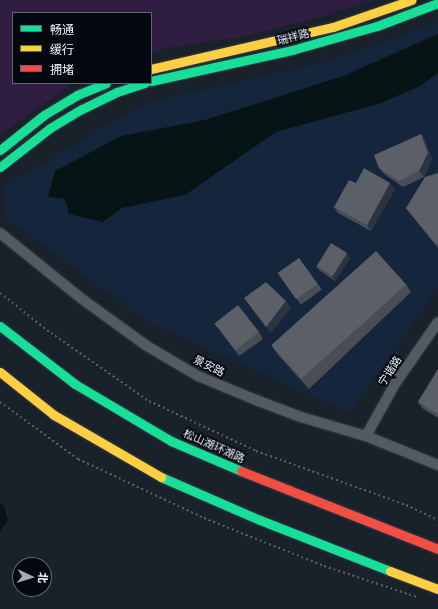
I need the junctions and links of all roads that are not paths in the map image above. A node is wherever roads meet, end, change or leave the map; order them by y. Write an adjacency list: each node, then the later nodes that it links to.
1 (412, 0): 3 (main road, 瑞祥路)
2 (438, 4): 4 (main road, 瑞祥路)
3 (152, 69)
4 (152, 81)
5 (104, 84): 7 (main road)
6 (142, 84): 8 (main road)
7 (0, 150)
8 (0, 167)
9 (0, 233): 13 (street, 景安路)
10 (438, 322): 13 (street, 宁谐路)
11 (0, 326): 15 (main road, 松山湖环湖路)
12 (0, 372): 16 (main road)
13 (366, 436): 14 (street, 景安路)
14 (438, 464)
15 (438, 549)
16 (438, 589)

